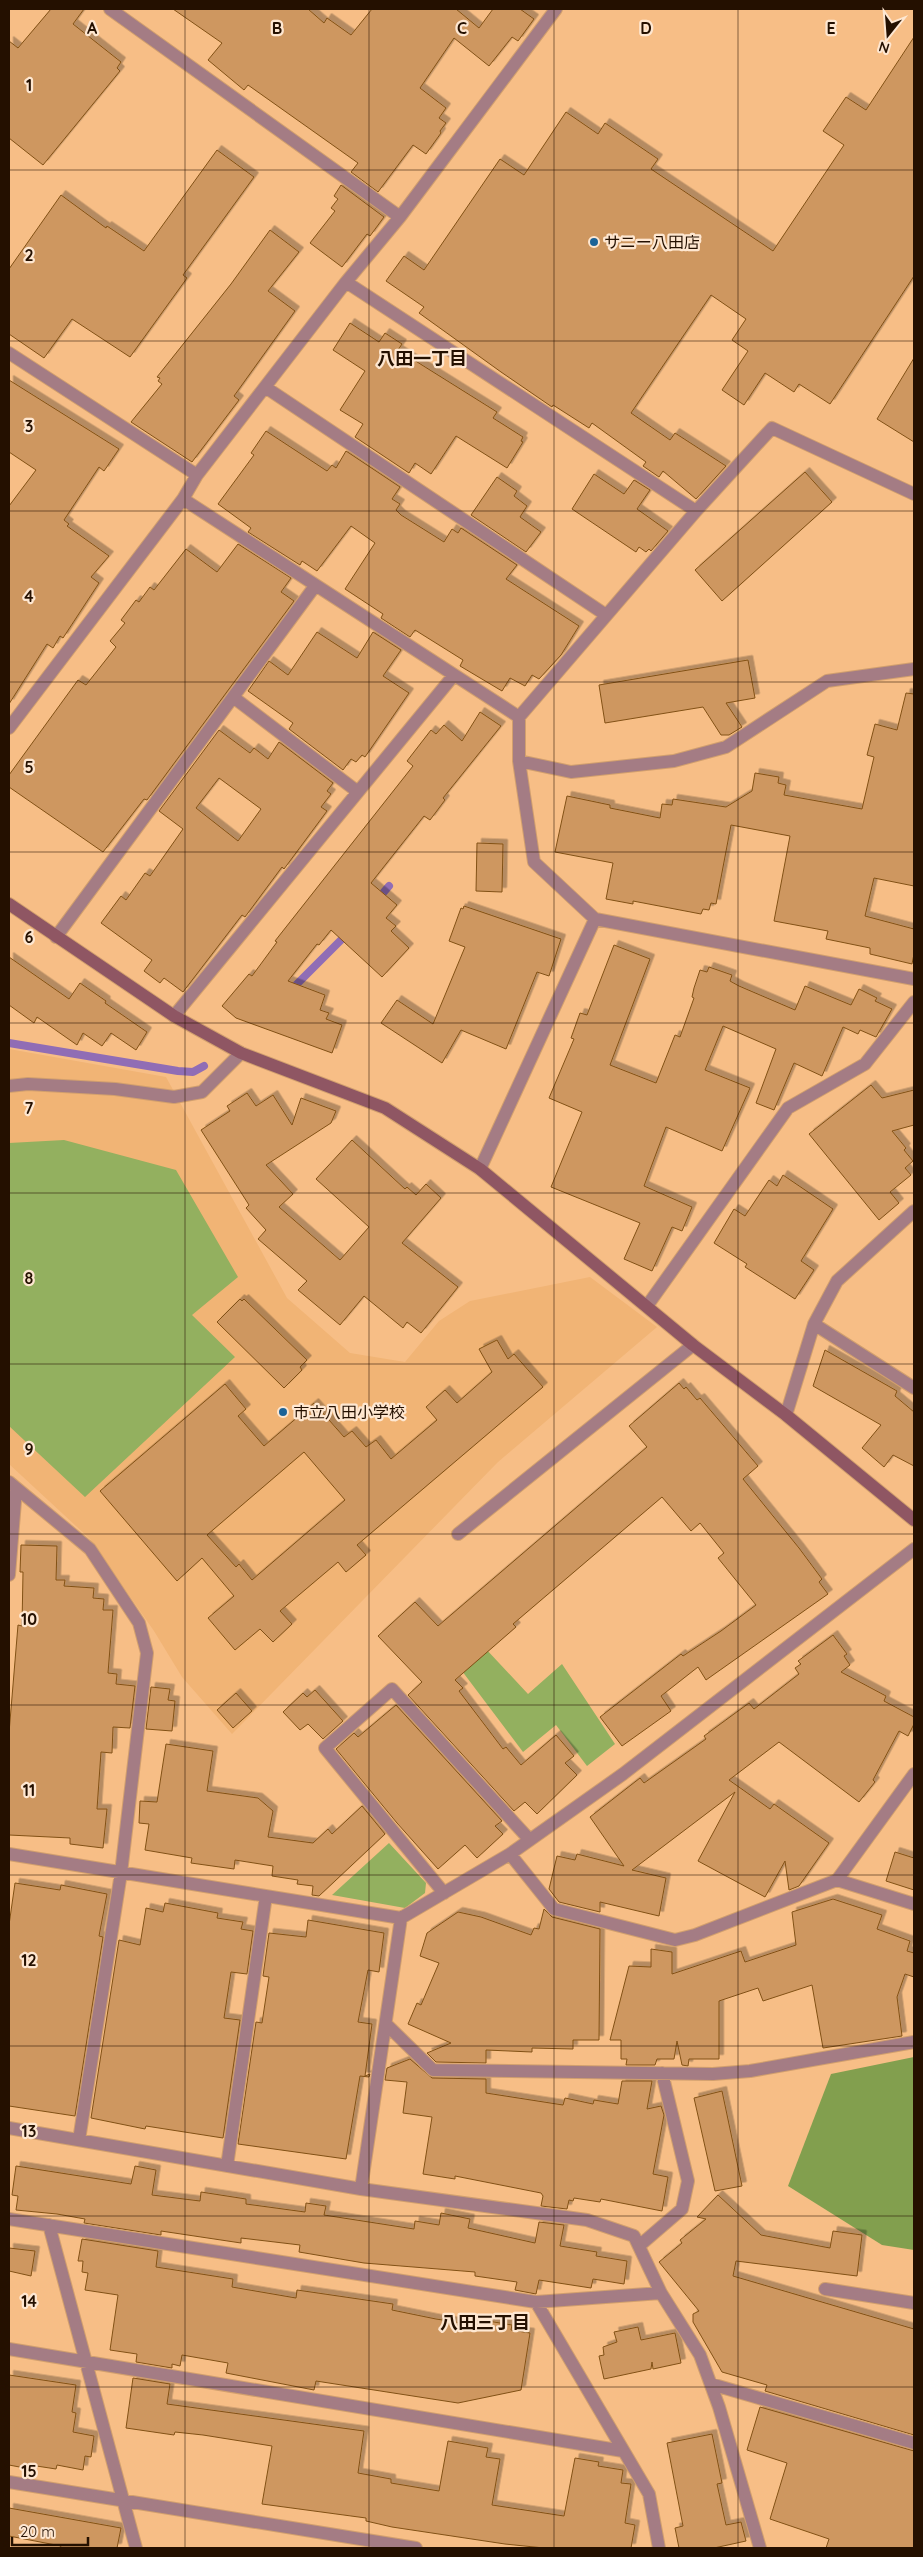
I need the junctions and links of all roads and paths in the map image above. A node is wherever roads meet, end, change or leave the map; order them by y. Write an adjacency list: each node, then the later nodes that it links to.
1 (110, 9): 3 (street)
2 (556, 9): 3 (street)
3 (400, 217): 4 (street)
4 (346, 282): 6 (street); 10 (street)
5 (9, 353): 7 (street)
6 (265, 387): 7 (street); 12 (street)
7 (196, 475): 9 (street)
8 (914, 494): 10 (street)
9 (183, 499): 11 (street); 17 (street)
10 (696, 511): 12 (street)
11 (315, 586): 14 (street); 15 (street)
12 (606, 615): 16 (street)
13 (914, 669): 18 (street)
14 (454, 675): 16 (street); 19 (street)
15 (233, 697): 19 (street); 22 (street)
16 (519, 717): 18 (street)
17 (9, 728)
18 (519, 761): 21 (street)
19 (358, 792): 25 (street)
20 (9, 904): 22 (street)
21 (595, 919): 23 (street); 28 (street)
22 (56, 937): 25 (street)
23 (914, 979)
24 (914, 1002): 30 (street)
25 (174, 1016): 26 (street)
26 (241, 1053): 27 (street); 28 (street)
27 (9, 1086)
28 (480, 1168): 30 (street)
29 (914, 1211): 31 (street)
30 (647, 1306): 32 (street)
31 (814, 1324): 33 (street); 34 (street)
32 (693, 1345): 34 (street); 37 (street)
33 (914, 1388)
34 (786, 1415): 36 (street)
35 (12, 1486): 39 (street); 44 (street)
36 (914, 1520)
37 (458, 1534)
38 (914, 1549): 41 (street)
39 (9, 1575)
40 (914, 1774): 45 (street)
41 (529, 1839): 43 (street); 46 (street)
42 (9, 1854): 44 (street)
43 (510, 1854): 45 (street); 46 (street)
44 (121, 1873): 47 (street); 54 (street)
45 (837, 1880): 48 (street)
46 (444, 1893): 49 (street)
47 (266, 1896): 49 (street); 55 (street)
48 (914, 1904)
49 (401, 1918): 50 (street)
50 (386, 2024): 52 (street); 56 (street)
51 (914, 2042): 52 (street)
52 (662, 2073): 59 (street)
53 (9, 2128): 54 (street)
54 (79, 2140): 55 (street)
55 (227, 2166): 56 (street)
56 (361, 2189): 59 (street)
57 (9, 2219): 58 (street)
58 (49, 2225): 62 (street); 65 (street)
59 (639, 2246): 61 (street)
60 (825, 2289): 63 (street)
61 (661, 2293): 62 (street); 66 (street)
62 (536, 2302): 68 (street)
63 (914, 2302)
64 (9, 2349): 65 (street)
65 (86, 2362): 68 (street); 70 (street)
66 (711, 2384): 67 (street); 74 (street)
67 (914, 2443)
68 (623, 2451): 73 (street)
69 (9, 2482): 70 (street)
70 (124, 2501): 71 (street); 72 (street)
71 (136, 2548)
72 (416, 2548)
73 (659, 2548)
74 (760, 2548)

